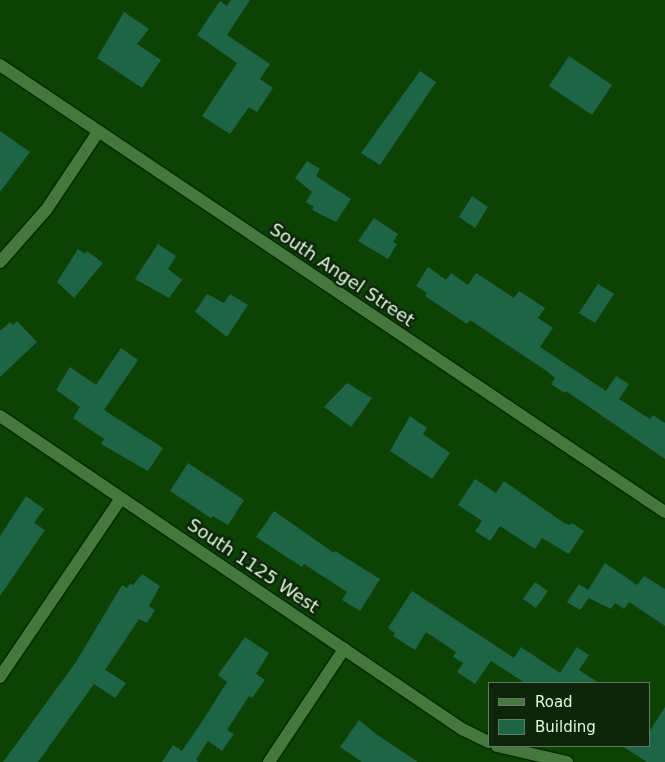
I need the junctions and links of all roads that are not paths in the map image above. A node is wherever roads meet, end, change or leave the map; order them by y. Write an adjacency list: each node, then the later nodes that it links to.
1 (0, 65): 2 (street, South Angel Street)
2 (98, 132): 3 (street); 6 (street, South Angel Street)
3 (0, 262)
4 (0, 416): 5 (street, South 1125 West)
5 (121, 498): 7 (street, South 1125 West); 8 (street)
6 (665, 512)
7 (344, 649): 9 (street, South 1125 West); 12 (street)
8 (0, 677)
9 (488, 742)
10 (500, 747): 11 (street)
11 (534, 758): 13 (street)
12 (269, 762)
13 (567, 762)

